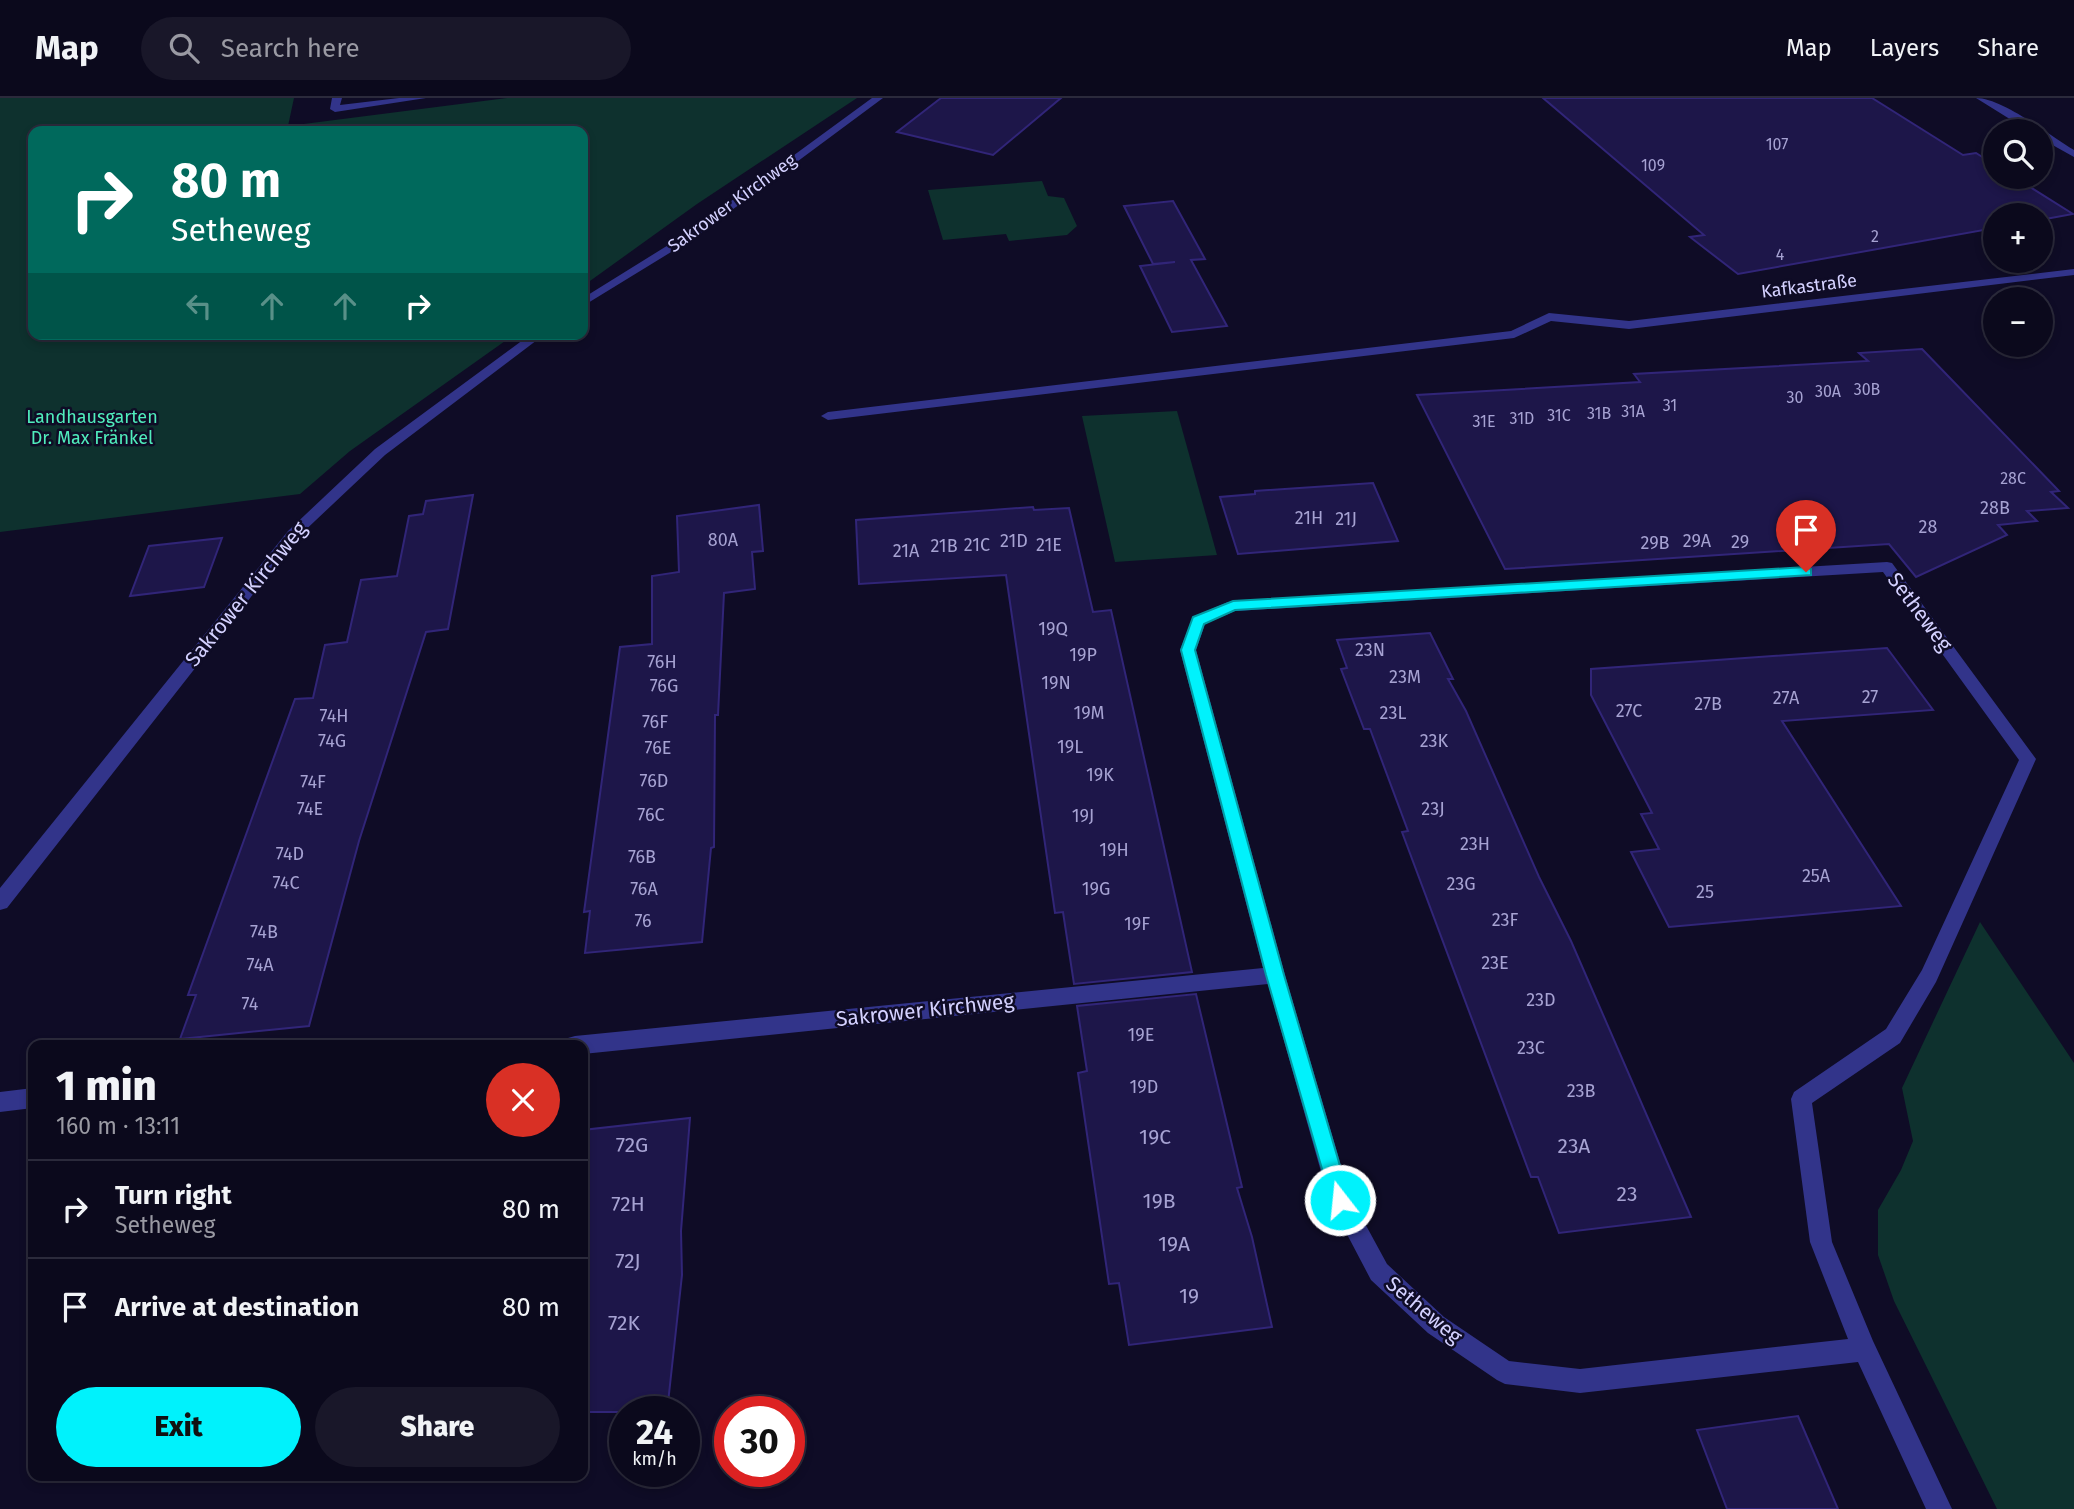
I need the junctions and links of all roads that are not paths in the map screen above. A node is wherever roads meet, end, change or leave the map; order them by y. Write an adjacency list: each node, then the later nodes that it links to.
1 (337, 98): 2 (street)
2 (421, 98)
3 (878, 98): 9 (street, Sakrower Kirchweg)
4 (1980, 98): 5 (street)
5 (2016, 119)
6 (2053, 142): 7 (street)
7 (2074, 154)
8 (2074, 272): 11 (street, Kafkastraße)
9 (588, 300)
10 (531, 340): 12 (street, Sakrower Kirchweg)
11 (828, 416)
12 (0, 902)
13 (1275, 975): 14 (street, Sakrower Kirchweg); 17 (street, Setheweg); 17 (street, Setheweg)
14 (588, 1044)
15 (28, 1099): 16 (street)
16 (0, 1102)
17 (1864, 1349): 18 (street, Setheweg)
18 (1939, 1509)

